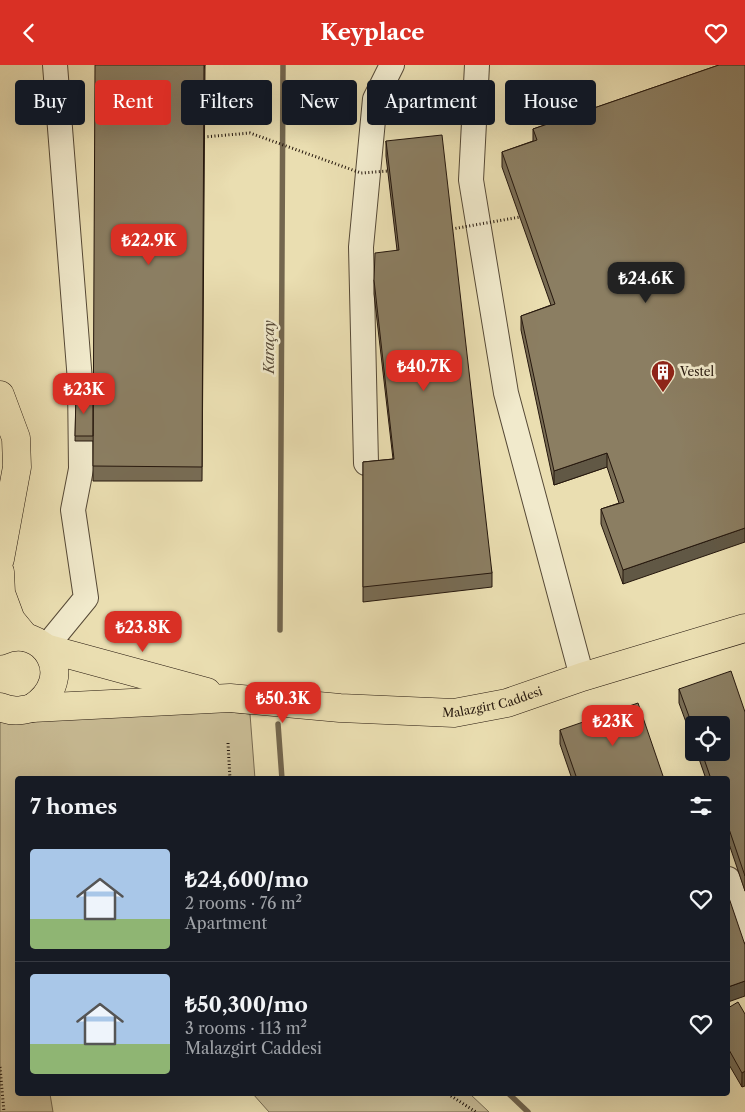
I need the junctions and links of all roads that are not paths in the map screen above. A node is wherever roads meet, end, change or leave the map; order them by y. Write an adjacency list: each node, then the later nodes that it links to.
1 (54, 65): 9 (street)
2 (392, 65): 5 (street)
3 (477, 65): 10 (street)
4 (0, 395): 6 (main road)
5 (366, 463)
6 (0, 559)
7 (0, 572): 9 (main road)
8 (745, 628): 10 (main road, Malazgirt Caddesi)
9 (23, 642): 11 (main road); 13 (main road)
10 (582, 677): 11 (main road, Malazgirt Caddesi)
11 (230, 698): 13 (main road)
12 (0, 707): 13 (main road)
13 (32, 708)
14 (730, 885): 15 (street)
15 (745, 930)

